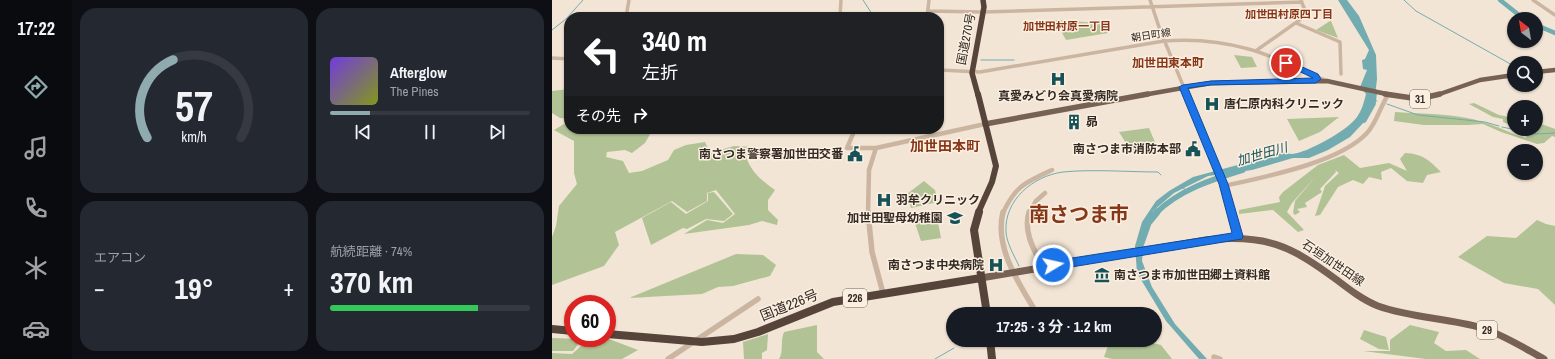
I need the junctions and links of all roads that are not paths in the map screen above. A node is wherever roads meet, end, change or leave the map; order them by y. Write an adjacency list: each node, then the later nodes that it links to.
1 (629, 0): 12 (street)
2 (841, 0): 13 (street)
3 (929, 0): 11 (street)
4 (983, 0): 14 (highway, 国道270号)
5 (1150, 0): 10 (street)
6 (1208, 0): 9 (street)
7 (1534, 0): 15 (street)
8 (1301, 1): 9 (street); 16 (street)
9 (1209, 6): 10 (street)
10 (1152, 8): 14 (street); 17 (street)
11 (928, 11): 14 (street)
12 (627, 12)
13 (840, 12)
14 (983, 12): 24 (highway, 国道270号)
15 (1555, 15)
16 (1296, 23): 18 (street); 25 (street)
17 (1164, 41): 18 (street, 朝日町線); 24 (street, 朝日町線); 28 (street)
18 (1256, 50): 27 (street, 朝日町線)
19 (552, 58): 20 (street)
20 (564, 59)
21 (944, 70): 24 (street, 朝日町線)
22 (1555, 70): 23 (main road)
23 (1543, 71)
24 (972, 73): 30 (highway, 国道270号)
25 (1341, 74)
26 (1507, 76): 29 (main road, 31)
27 (1316, 78): 28 (main road, 31); 29 (main road, 31)
28 (1183, 87): 30 (main road, 31); 36 (street)
29 (1388, 95): 36 (street)
30 (985, 124): 31 (street); 41 (highway, 国道270号)
31 (944, 133)
32 (853, 134): 34 (street)
33 (940, 134): 34 (street)
34 (876, 148): 42 (street)
35 (1052, 170): 40 (street)
36 (1224, 185): 38 (street)
37 (1045, 194): 39 (street)
38 (1238, 236): 39 (main road, 石垣加世田線 / 29); 52 (main road, 石垣加世田線 / 29)
39 (1041, 267): 40 (main road, 石垣加世田線 / 29)
40 (1015, 272): 41 (main road, 石垣加世田線 / 29); 45 (street)
41 (981, 278): 42 (highway, 国道226号 / 226); 44 (highway, 国道270号)
42 (883, 294): 48 (highway, 国道226号 / 226)
43 (758, 299): 50 (street)
44 (985, 307)
45 (1034, 307)
46 (552, 329): 47 (highway)
47 (564, 330)
48 (616, 335)
49 (991, 347): 51 (highway)
50 (668, 359)
51 (992, 359)
52 (1544, 359)

